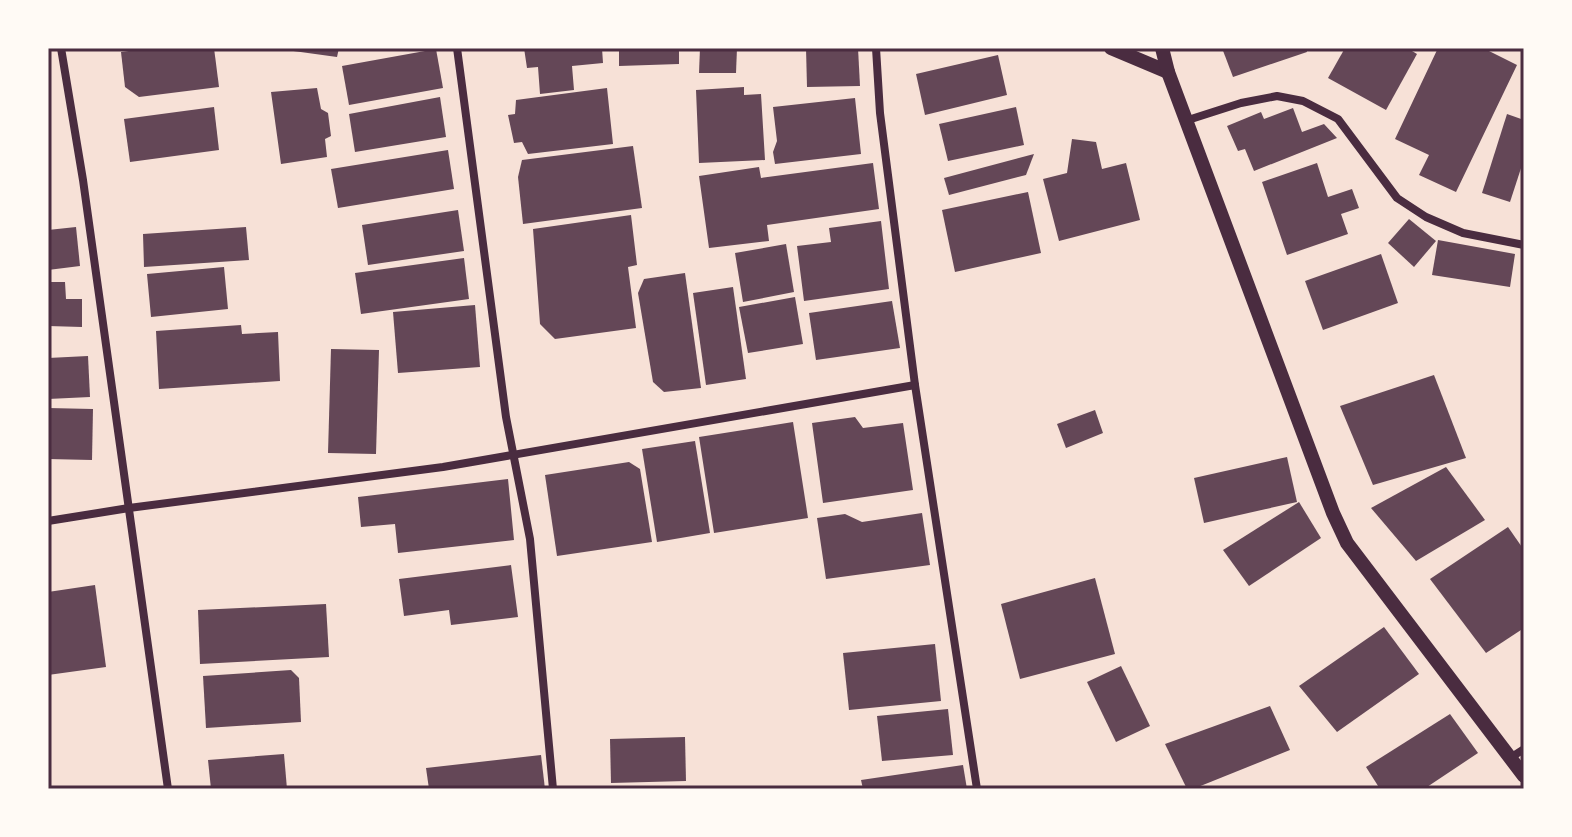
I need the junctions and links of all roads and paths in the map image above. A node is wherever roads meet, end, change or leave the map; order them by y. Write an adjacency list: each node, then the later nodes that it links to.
1 (61, 48): 11 (street)
2 (457, 48): 10 (street)
3 (876, 48): 9 (street)
4 (1111, 48): 6 (street)
5 (1162, 48): 6 (street)
6 (1168, 72): 7 (street)
7 (1188, 120): 8 (street); 14 (street)
8 (1524, 245)
9 (915, 385): 10 (street); 18 (street)
10 (515, 454): 11 (street); 17 (street)
11 (129, 508): 12 (street); 16 (street)
12 (48, 521)
13 (1524, 749): 14 (street)
14 (1510, 758): 15 (street)
15 (1524, 776)
16 (168, 789)
17 (553, 789)
18 (977, 789)

